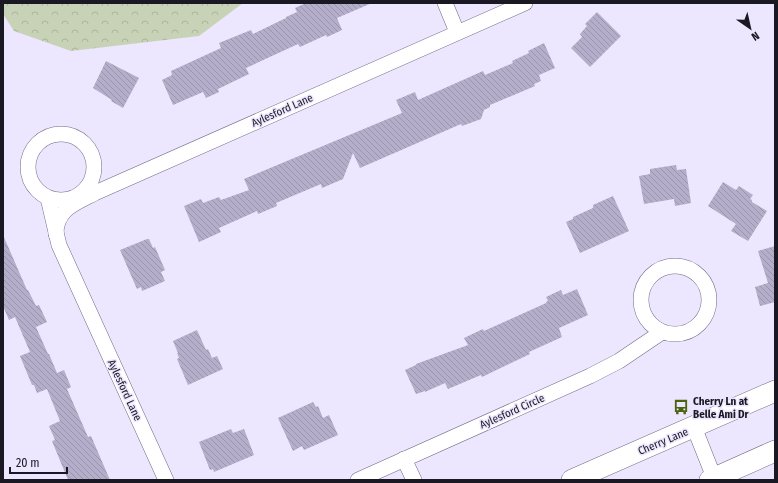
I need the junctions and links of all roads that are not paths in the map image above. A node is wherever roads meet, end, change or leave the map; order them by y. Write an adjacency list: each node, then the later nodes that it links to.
1 (445, 3): 3 (street)
2 (525, 3): 3 (street, Aylesford Lane)
3 (458, 32): 5 (street, Aylesford Lane)
4 (48, 198): 4 (street); 5 (street, Aylesford Lane)
5 (56, 234): 13 (street, Aylesford Lane)
6 (662, 332): 6 (street); 10 (street, Aylesford Circle)
7 (775, 391): 8 (main road, Cherry Lane)
8 (694, 427): 12 (street); 15 (main road, Cherry Lane)
9 (775, 451): 12 (main road)
10 (404, 459): 11 (street, Aylesford Circle); 14 (street)
11 (363, 479)
12 (713, 479)
13 (166, 480)
14 (414, 480)
15 (572, 480)

